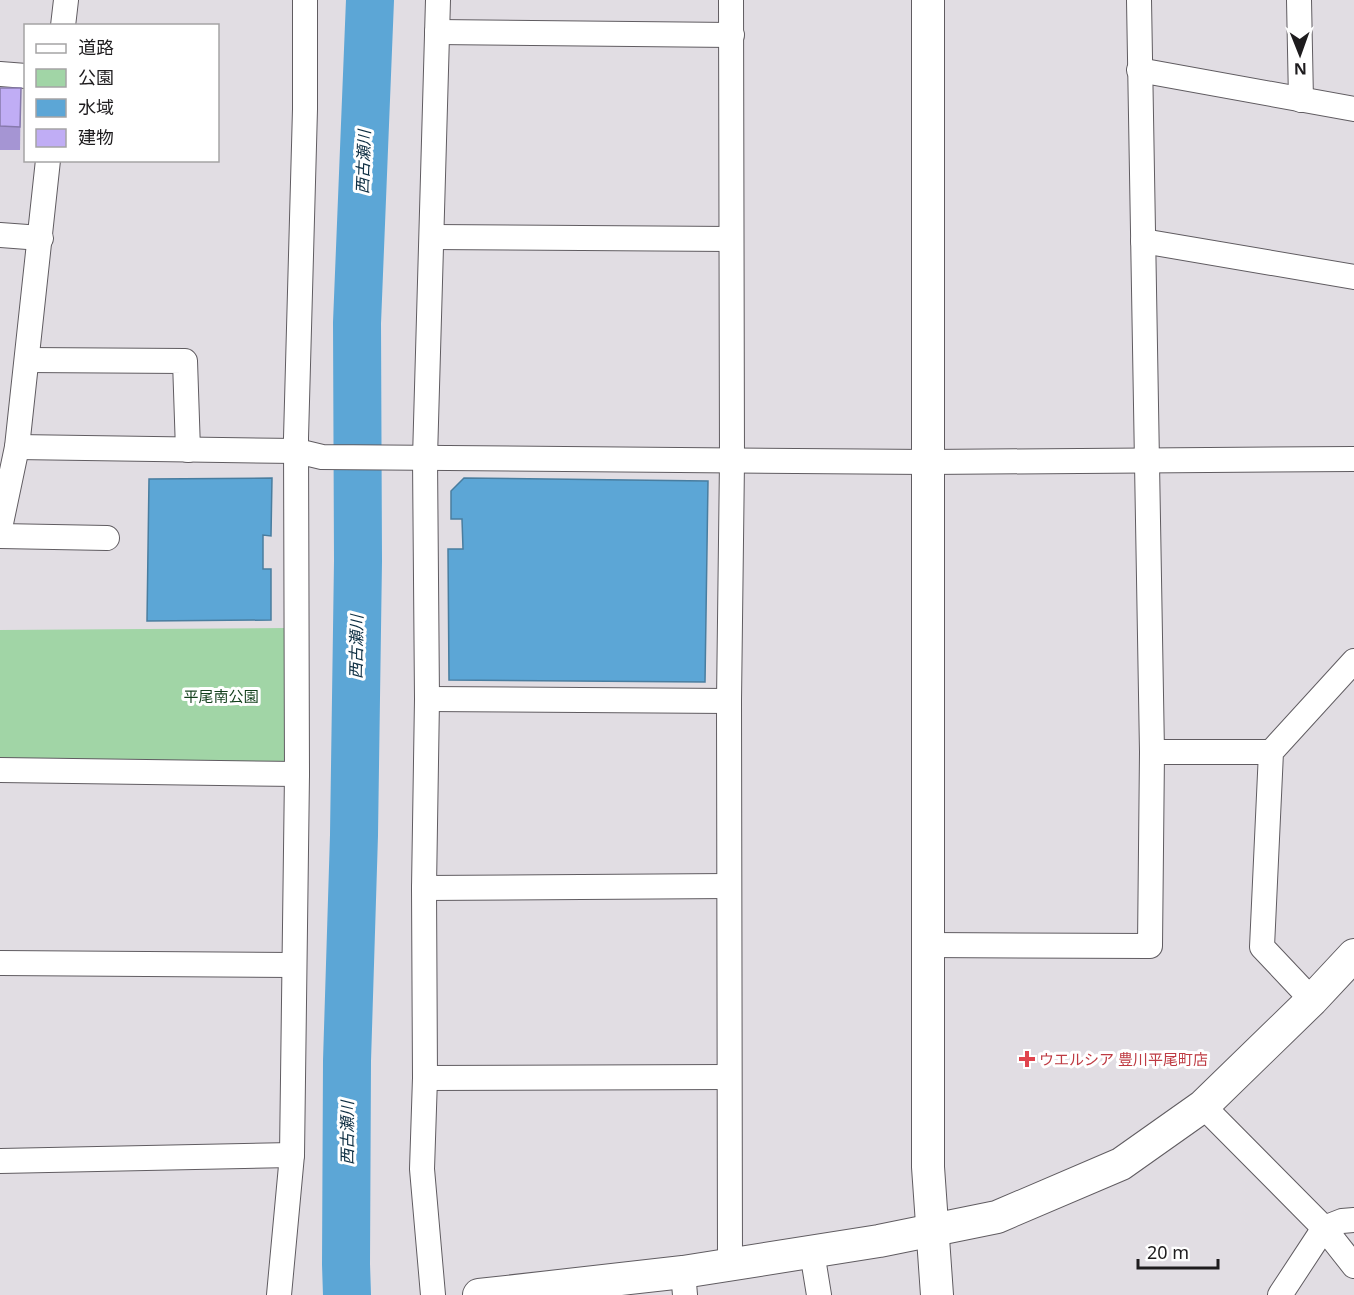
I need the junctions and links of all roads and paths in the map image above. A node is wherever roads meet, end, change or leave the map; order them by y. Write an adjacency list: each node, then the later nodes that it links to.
1 (66, 0): 8 (street)
2 (305, 0): 26 (street)
3 (438, 0): 9 (street)
4 (731, 0): 10 (street)
5 (928, 0): 31 (street)
6 (1139, 0): 11 (street)
7 (1299, 0): 14 (street)
8 (63, 24)
9 (437, 32): 10 (street); 18 (street)
10 (732, 35): 20 (street)
11 (1139, 70): 14 (street); 21 (street)
12 (0, 74): 13 (street)
13 (24, 76)
14 (1301, 100): 15 (street)
15 (1354, 109)
16 (48, 162): 19 (street)
17 (0, 236): 19 (street)
18 (432, 237): 20 (street); 27 (street)
19 (41, 238): 23 (street)
20 (731, 239): 29 (street)
21 (1143, 241): 22 (street); 30 (street)
22 (1354, 277)
23 (27, 360): 24 (street); 25 (street)
24 (17, 447): 25 (street); 32 (street)
25 (188, 450): 26 (street)
26 (297, 452): 27 (street); 41 (street)
27 (425, 458): 29 (street); 36 (street)
28 (1354, 459): 30 (street)
29 (732, 460): 31 (street); 37 (street)
30 (1147, 460): 31 (street); 38 (street)
31 (928, 462): 44 (street)
32 (0, 528)
33 (0, 536): 34 (street)
34 (106, 538)
35 (1354, 661): 39 (street)
36 (427, 699): 37 (street); 43 (street)
37 (729, 701): 42 (street)
38 (1152, 752): 39 (street); 44 (street)
39 (1270, 752): 48 (street)
40 (0, 770): 41 (street)
41 (297, 774): 47 (street)
42 (729, 886): 43 (street); 49 (street)
43 (424, 888): 50 (street)
44 (928, 945): 56 (street)
45 (1354, 955): 48 (street)
46 (0, 963): 47 (street)
47 (293, 965): 52 (street)
48 (1312, 1000): 51 (street)
49 (729, 1077): 50 (street); 58 (street)
50 (425, 1078): 62 (street)
51 (1203, 1106): 55 (street); 56 (street)
52 (292, 1155): 53 (street); 61 (street)
53 (0, 1161)
54 (1354, 1220): 55 (street)
55 (1324, 1228): 59 (street); 66 (street)
56 (932, 1230): 57 (street); 65 (street)
57 (812, 1252): 58 (street); 64 (street)
58 (730, 1265): 60 (street)
59 (1354, 1266)
60 (684, 1284): 63 (street)
61 (279, 1295)
62 (433, 1295)
63 (479, 1295)
64 (819, 1295)
65 (938, 1295)
66 (1280, 1295)

